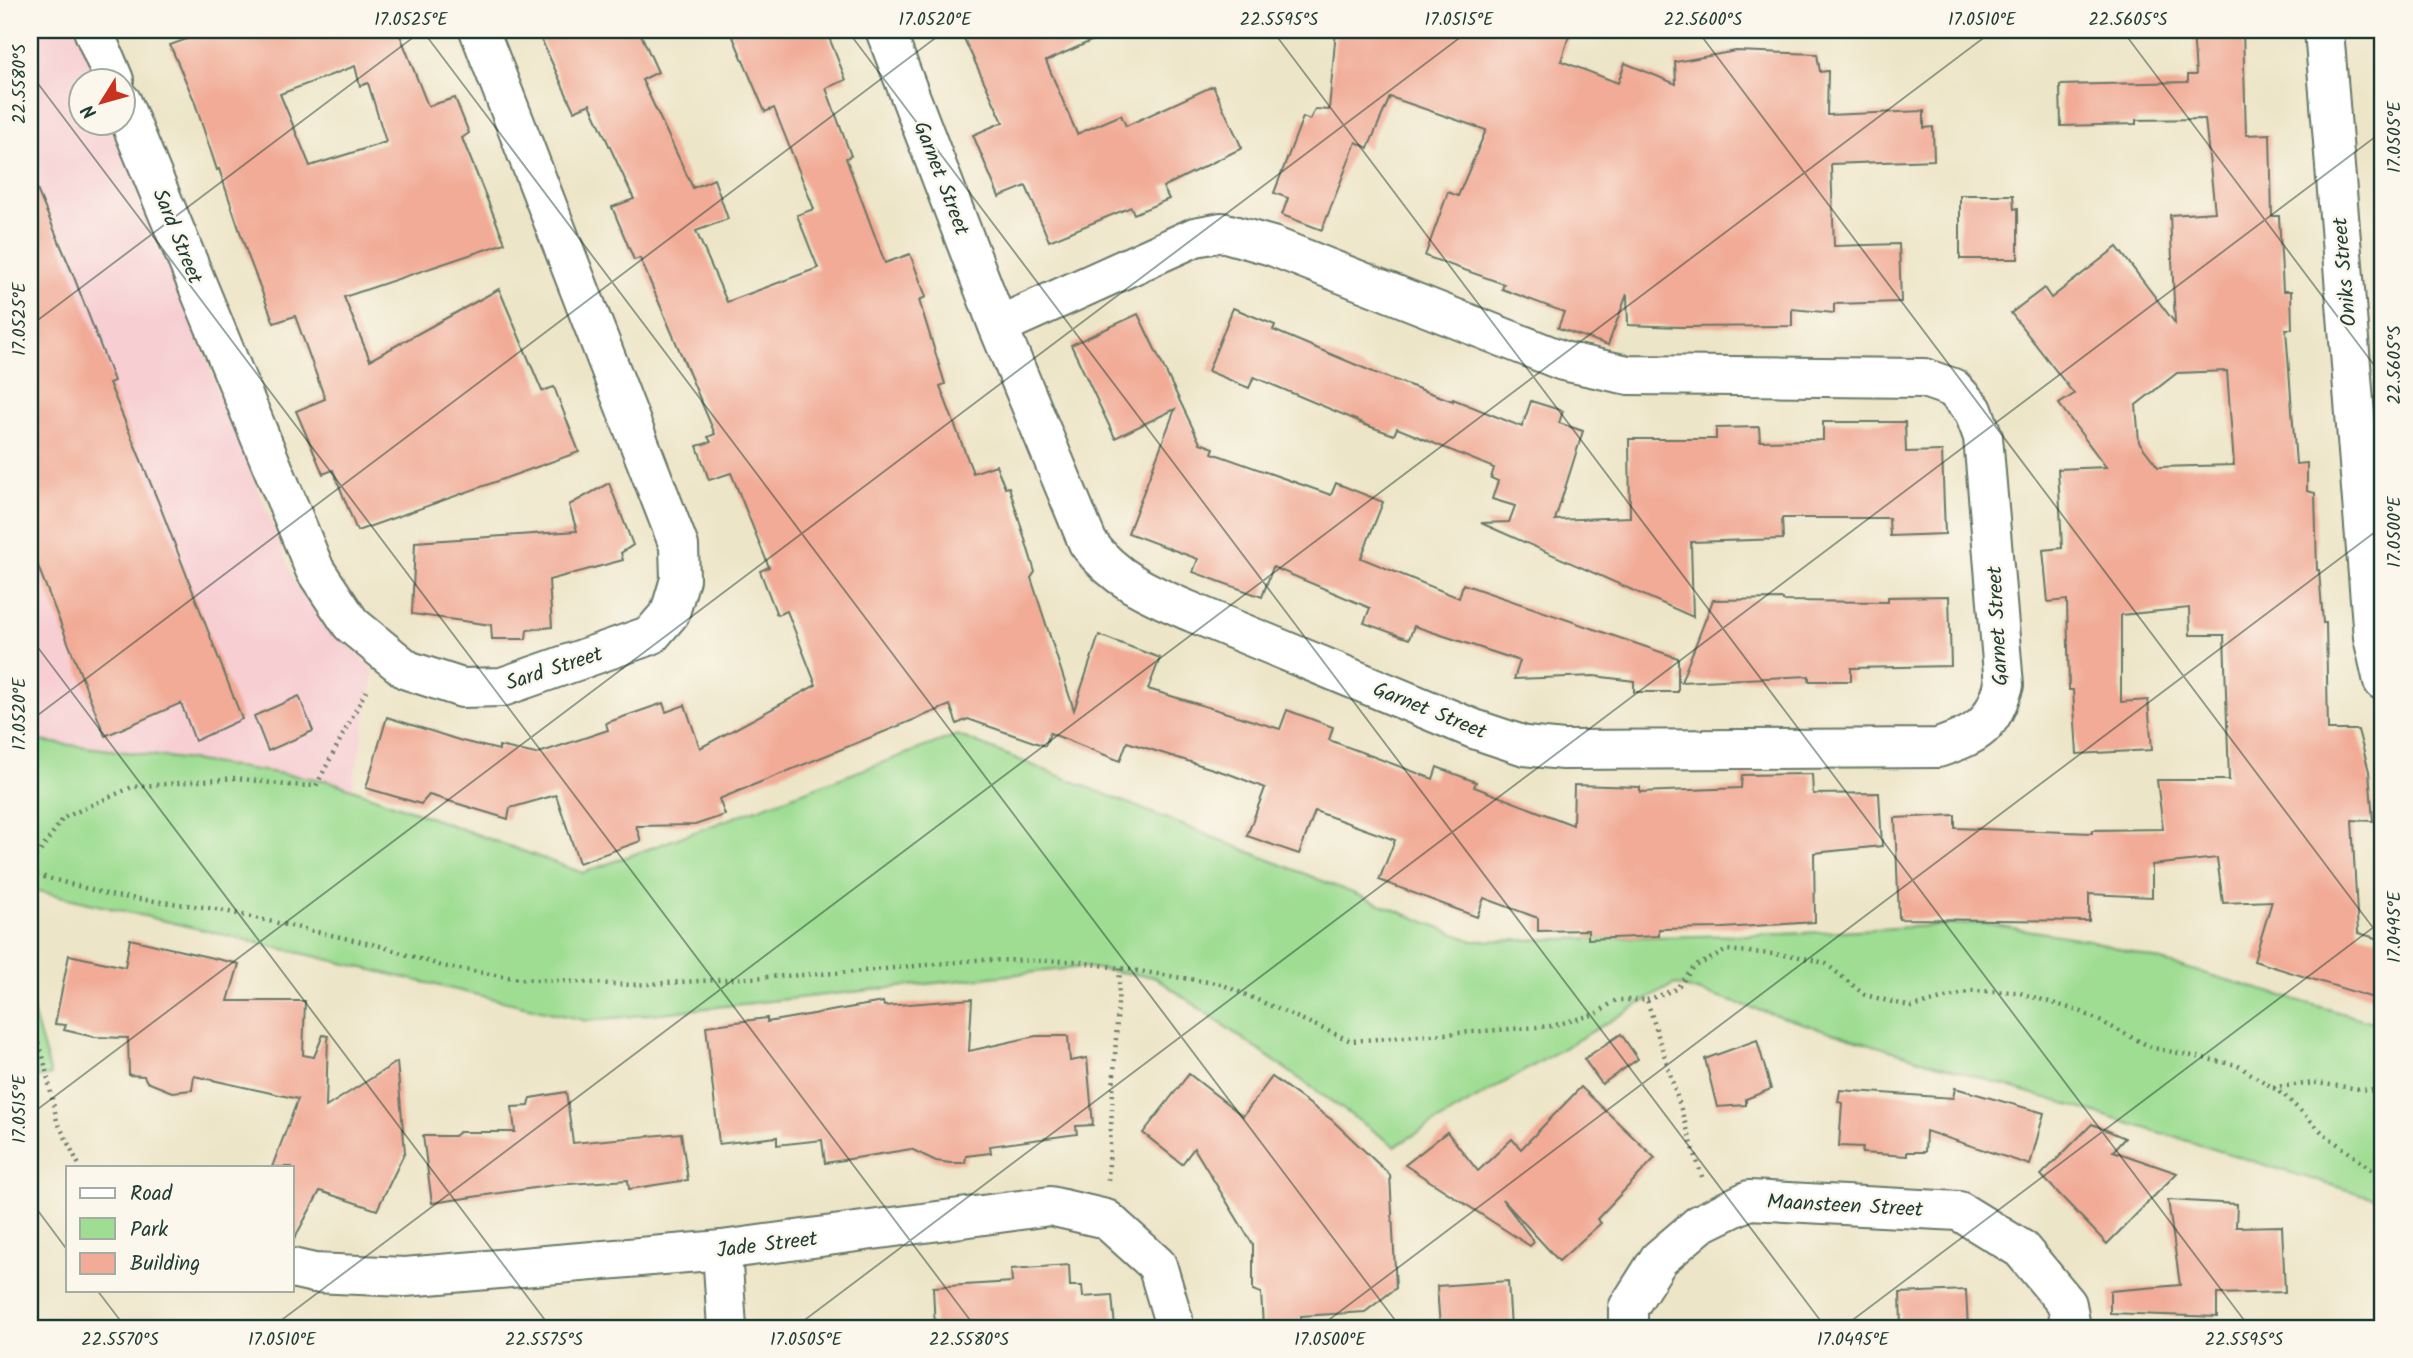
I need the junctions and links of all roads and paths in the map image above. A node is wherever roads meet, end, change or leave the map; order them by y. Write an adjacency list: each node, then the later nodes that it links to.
1 (93, 30): 5 (street)
2 (479, 30): 8 (street, Sard Street)
3 (885, 30): 7 (street, Garnet Street)
4 (2324, 30): 9 (street, Oniks Street)
5 (108, 66)
6 (136, 136): 8 (street, Sard Street)
7 (998, 326): 7 (street, Garnet Street)
8 (385, 653): 10 (path)
9 (2383, 681)
10 (30, 860)
11 (30, 873): 12 (path)
12 (1120, 968): 13 (path); 20 (path)
13 (1647, 1000): 15 (path); 19 (path)
14 (30, 1024): 17 (path)
15 (2272, 1087): 16 (path); 18 (path)
16 (2383, 1092)
17 (80, 1166)
18 (2383, 1178)
19 (1714, 1217): 25 (street, Maansteen Street); 26 (street, Maansteen Street)
20 (1106, 1219): 21 (street, Jade Street); 24 (street, Jade Street)
21 (722, 1250): 22 (street, Jade Street); 23 (street)
22 (294, 1268)
23 (727, 1328)
24 (1173, 1328)
25 (1629, 1328)
26 (2071, 1328)

